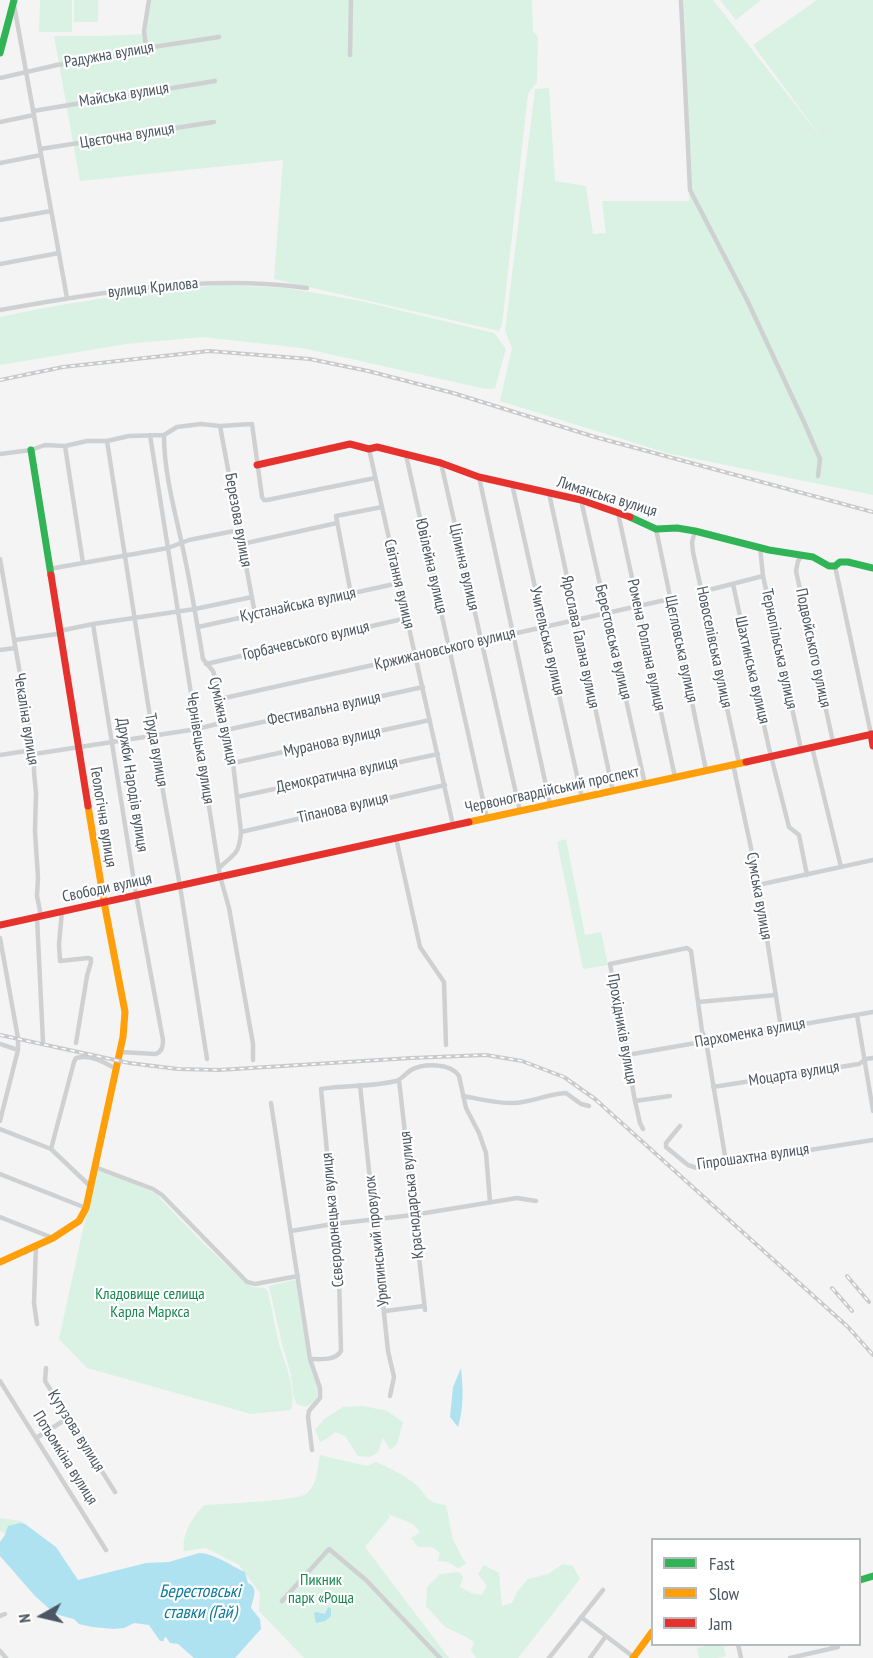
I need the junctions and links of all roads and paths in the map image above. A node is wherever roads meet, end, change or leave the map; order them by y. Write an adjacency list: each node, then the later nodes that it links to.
1 (148, 0): 6 (street)
2 (351, 0): 8 (street)
3 (681, 0): 35 (street)
4 (14, 1): 7 (street); 9 (street)
5 (219, 37): 6 (street, Радужна вулиця)
6 (146, 48): 9 (street, Радужна вулиця)
7 (0, 53)
8 (350, 55)
9 (26, 73): 10 (street, Радужна вулиця); 12 (street)
10 (0, 78)
11 (215, 81): 12 (street, Майська вулиця)
12 (33, 113): 13 (street, Майська вулиця); 15 (street)
13 (0, 122)
14 (214, 122): 15 (street, Цвєточна вулиця)
15 (41, 152): 16 (street, Цвєточна вулиця); 17 (street)
16 (0, 163)
17 (51, 211): 18 (street); 19 (street)
18 (0, 220)
19 (59, 253): 20 (street); 22 (street)
20 (0, 264)
21 (307, 288): 22 (street, вулиця Крилова)
22 (67, 298): 23 (street, вулиця Крилова)
23 (0, 310)
24 (220, 426): 26 (street); 34 (street); 45 (street, Березова вулиця)
25 (150, 435): 26 (street); 27 (street); 50 (street, Чернівецька вулиця)
26 (164, 435): 47 (street, Суміжна вулиця)
27 (107, 441): 28 (street); 51 (street, Труда вулиця)
28 (65, 446): 30 (street); 54 (street)
29 (369, 449): 32 (street, Лиманська вулиця); 34 (street); 37 (street, Світання вулиця)
30 (31, 450): 31 (street); 57 (street, Геологічна вулиця)
31 (0, 454)
32 (406, 454): 33 (street, Лиманська вулиця); 80 (street, Ювілейна вулиця)
33 (441, 463): 36 (street, Лиманська вулиця); 79 (street, Цілинна вулиця)
34 (257, 465): 37 (street)
35 (818, 476)
36 (479, 477): 38 (street, Лиманська вулиця); 77 (street)
37 (375, 478): 41 (street, Світання вулиця)
38 (512, 484): 39 (street, Лиманська вулиця); 75 (street, Учительська вулиця)
39 (549, 493): 40 (street, Лиманська вулиця); 72 (street, Ярослава Галана вулиця)
40 (581, 500): 42 (street, Лиманська вулиця); 68 (street, Берестовська вулиця)
41 (382, 507): 43 (street); 59 (street, Світання вулиця)
42 (618, 512): 44 (street, Лиманська вулиця); 65 (street, Ромена Роллана вулиця)
43 (337, 523): 48 (street); 62 (street)
44 (656, 528): 46 (street, Лиманська вулиця); 64 (street, Щегловська вулиця)
45 (239, 530): 47 (street); 48 (street, Березова вулиця)
46 (695, 531): 49 (street, Лиманська вулиця); 61 (street, Новоселівська вулиця)
47 (182, 543): 50 (street); 66 (street, Суміжна вулиця)
48 (242, 544): 63 (street, Березова вулиця)
49 (760, 547): 52 (street, Лиманська вулиця); 58 (street, Тернопільська вулиця)
50 (168, 548): 51 (street); 67 (street, Чернівецька вулиця)
51 (125, 556): 54 (street); 70 (street, Труда вулиця)
52 (802, 556): 55 (street, Лиманська вулиця); 93 (street, Подвойського вулиця)
53 (0, 559): 78 (street, Чекаліна вулиця)
54 (83, 563): 57 (street)
55 (835, 566): 56 (street, Лиманська вулиця); 91 (street)
56 (873, 568)
57 (50, 569): 76 (street, Геологічна вулиця)
58 (763, 576): 60 (street); 98 (street, Тернопільська вулиця)
59 (399, 583): 62 (street, Кустанайська вулиця); 71 (street, Світання вулиця)
60 (733, 584): 61 (street); 102 (street, Шахтинська вулиця)
61 (702, 592): 104 (street, Новоселівська вулиця)
62 (351, 594): 69 (street, Кустанайська вулиця)
63 (252, 597): 66 (street); 69 (street, Березова вулиця)
64 (670, 599): 65 (street, Кржижановського вулиця); 105 (street, Щегловська вулиця)
65 (638, 605): 68 (street, Кржижановського вулиця); 106 (street, Ромена Роллана вулиця)
66 (195, 609): 67 (street); 74 (street, Суміжна вулиця)
67 (178, 612): 70 (street); 89 (street, Чернівецька вулиця)
68 (607, 612): 72 (street, Кржижановського вулиця); 107 (street, Берестовська вулиця)
69 (255, 614): 74 (street, Кустанайська вулиця)
70 (135, 617): 73 (street); 92 (street, Труда вулиця)
71 (407, 618): 83 (street, Світання вулиця); 84 (street, Горбачевського вулиця)
72 (575, 620): 75 (street, Кржижановського вулиця); 109 (street, Ярослава Галана вулиця)
73 (93, 624): 76 (street); 94 (street, Дружби Народів вулиця)
74 (198, 627): 84 (street, Суміжна вулиця)
75 (543, 627): 77 (street, Кржижановського вулиця); 111 (street, Учительська вулиця)
76 (60, 632): 78 (street); 96 (street, Геологічна вулиця)
77 (512, 634): 79 (street, Кржижановського вулиця); 112 (street)
78 (15, 640): 81 (street, Чекаліна вулиця)
79 (481, 641): 80 (street, Кржижановського вулиця); 113 (street, Цілинна вулиця)
80 (449, 647): 83 (street, Кржижановського вулиця); 114 (street, Ювілейна вулиця)
81 (15, 648): 82 (street); 99 (street, Чекаліна вулиця)
82 (0, 650)
83 (416, 655): 85 (street, Світання вулиця); 86 (street, Кржижановського вулиця)
84 (206, 664): 86 (street, Суміжна вулиця)
85 (423, 687): 87 (street, Світання вулиця); 90 (street, Фестивальна вулиця)
86 (220, 699): 88 (street, Суміжна вулиця)
87 (430, 720): 100 (street, Світання вулиця); 103 (street, Муранова вулиця)
88 (225, 722): 89 (street); 90 (street, Суміжна вулиця)
89 (197, 729): 92 (street); 120 (street, Чернівецька вулиця)
90 (226, 730): 103 (street, Суміжна вулиця)
91 (872, 734): 93 (street, Червоногвардійський проспект); 95 (street)
92 (153, 736): 94 (street); 123 (street, Труда вулиця)
93 (833, 742): 97 (street, Червоногвардійський проспект)
94 (111, 743): 96 (street); 124 (street, Дружби Народів вулиця)
95 (873, 746)
96 (78, 747): 99 (street); 125 (street, Геологічна вулиця)
97 (812, 747): 98 (street, Червоногвардійський проспект); 119 (street)
98 (801, 749): 102 (street, Червоногвардійський проспект)
99 (34, 752): 101 (street); 127 (street, Чекаліна вулиця)
100 (438, 754): 108 (street, Світання вулиця); 110 (street, Демократична вулиця)
101 (0, 755)
102 (772, 756): 104 (street, Червоногвардійський проспект); 121 (street, Шахтинська вулиця)
103 (233, 763): 110 (street, Суміжна вулиця)
104 (736, 764): 105 (street, Червоногвардійський проспект); 122 (street, Сумська вулиця)
105 (706, 770): 106 (street, Червоногвардійський проспект)
106 (675, 777): 107 (street, Червоногвардійський проспект)
107 (645, 784): 109 (street, Червоногвардійський проспект)
108 (445, 785): 115 (street, Світання вулиця); 116 (street, Тіпанова вулиця)
109 (613, 791): 111 (street, Червоногвардійський проспект)
110 (237, 797): 116 (street, Суміжна вулиця)
111 (582, 798): 112 (street, Червоногвардійський проспект)
112 (550, 804): 113 (street, Червоногвардійський проспект)
113 (520, 811): 114 (street, Червоногвардійський проспект)
114 (487, 818): 115 (street, Червоногвардійський проспект)
115 (453, 825): 117 (street, Червоногвардійський проспект)
116 (241, 832): 120 (street)
117 (396, 838): 120 (street, Червоногвардійський проспект); 139 (street)
118 (873, 860): 119 (street)
119 (841, 867): 121 (street)
120 (219, 872): 123 (street, Свободи вулиця); 145 (street, Чернівецька вулиця)
121 (807, 875): 122 (street)
122 (758, 885): 130 (street, Сумська вулиця)
123 (180, 886): 124 (street, Свободи вулиця); 144 (street, Труда вулиця)
124 (136, 894): 125 (street, Свободи вулиця); 141 (street, Дружби Народів вулиця)
125 (104, 902): 126 (street, Свободи вулиця); 141 (street, Геологічна вулиця)
126 (62, 911): 127 (street, Свободи вулиця); 137 (street)
127 (39, 916): 128 (street, Свободи вулиця); 135 (street, Чекаліна вулиця)
128 (0, 925)
129 (0, 938): 140 (street)
130 (776, 995): 131 (street); 134 (street, Сумська вулиця)
131 (698, 1002): 136 (street); 142 (street, Прохідників вулиця)
132 (873, 1012): 133 (street, Пархоменка вулиця)
133 (857, 1015): 134 (street, Пархоменка вулиця); 146 (street)
134 (781, 1028): 136 (street, Пархоменка вулиця)
135 (43, 1041)
136 (706, 1041): 142 (street, Пархоменка вулиця); 150 (street)
137 (76, 1043)
138 (0, 1044): 140 (street)
139 (446, 1045)
140 (18, 1050): 157 (street)
141 (120, 1052): 147 (street, Геологічна вулиця)
142 (627, 1055): 153 (street, Прохідників вулиця)
143 (873, 1058): 146 (street, Моцарта вулиця)
144 (207, 1059)
145 (253, 1060)
146 (865, 1061): 150 (street, Моцарта вулиця); 156 (street)
147 (116, 1069): 162 (street); 164 (street, Геологічна вулиця)
148 (399, 1080): 149 (street); 151 (street); 170 (street, Краснодарська вулиця)
149 (360, 1085): 172 (street, Урюпинський провулок); 173 (street, Сєвєродонецька вулиця)
150 (713, 1087): 163 (street)
151 (463, 1096): 155 (street); 168 (street)
152 (670, 1096): 153 (street, Прохідників вулиця)
153 (635, 1101): 160 (street)
154 (271, 1103): 174 (street)
155 (589, 1106)
156 (873, 1111)
157 (0, 1121)
158 (680, 1126): 163 (street, Гіпрошахтна вулиця)
159 (0, 1129): 162 (street)
160 (643, 1130)
161 (873, 1140): 163 (street, Гіпрошахтна вулиця)
162 (51, 1149): 166 (street)
163 (726, 1162)
164 (94, 1167): 166 (street, Геологічна вулиця); 178 (street)
165 (0, 1174): 169 (street)
166 (90, 1187): 169 (street)
167 (536, 1201): 168 (street)
168 (490, 1202): 170 (street)
169 (86, 1208): 175 (street)
170 (413, 1215): 172 (street); 179 (street, Краснодарська вулиця)
171 (0, 1217): 175 (street)
172 (374, 1220): 173 (street); 179 (street, Урюпинський провулок)
173 (333, 1224): 174 (street); 181 (street, Сєвєродонецька вулиця)
174 (291, 1231): 178 (street)
175 (53, 1238): 176 (street)
176 (36, 1246): 177 (street); 180 (street)
177 (0, 1262)
178 (298, 1276): 181 (street)
179 (385, 1311): 184 (street, Урюпинський провулок)
180 (37, 1324)
181 (310, 1359): 187 (street)
182 (46, 1368): 185 (street, Кутузова вулиця)
183 (0, 1381): 186 (street, Потьомкіна вулиця)
184 (390, 1396)
185 (68, 1418): 186 (street); 188 (street, Кутузова вулиця)
186 (36, 1438): 189 (street, Потьомкіна вулиця)
187 (312, 1450)
188 (115, 1492)
189 (106, 1550)
190 (603, 1590): 192 (street)
191 (282, 1601): 198 (street)
192 (581, 1617): 194 (street); 199 (street)
193 (651, 1633): 201 (street)
194 (606, 1636): 200 (street); 201 (street)
195 (838, 1647): 202 (street)
196 (0, 1651): 197 (street)
197 (6, 1658)
198 (440, 1658)
199 (549, 1658)
200 (590, 1658)
201 (634, 1658)
202 (790, 1658)

